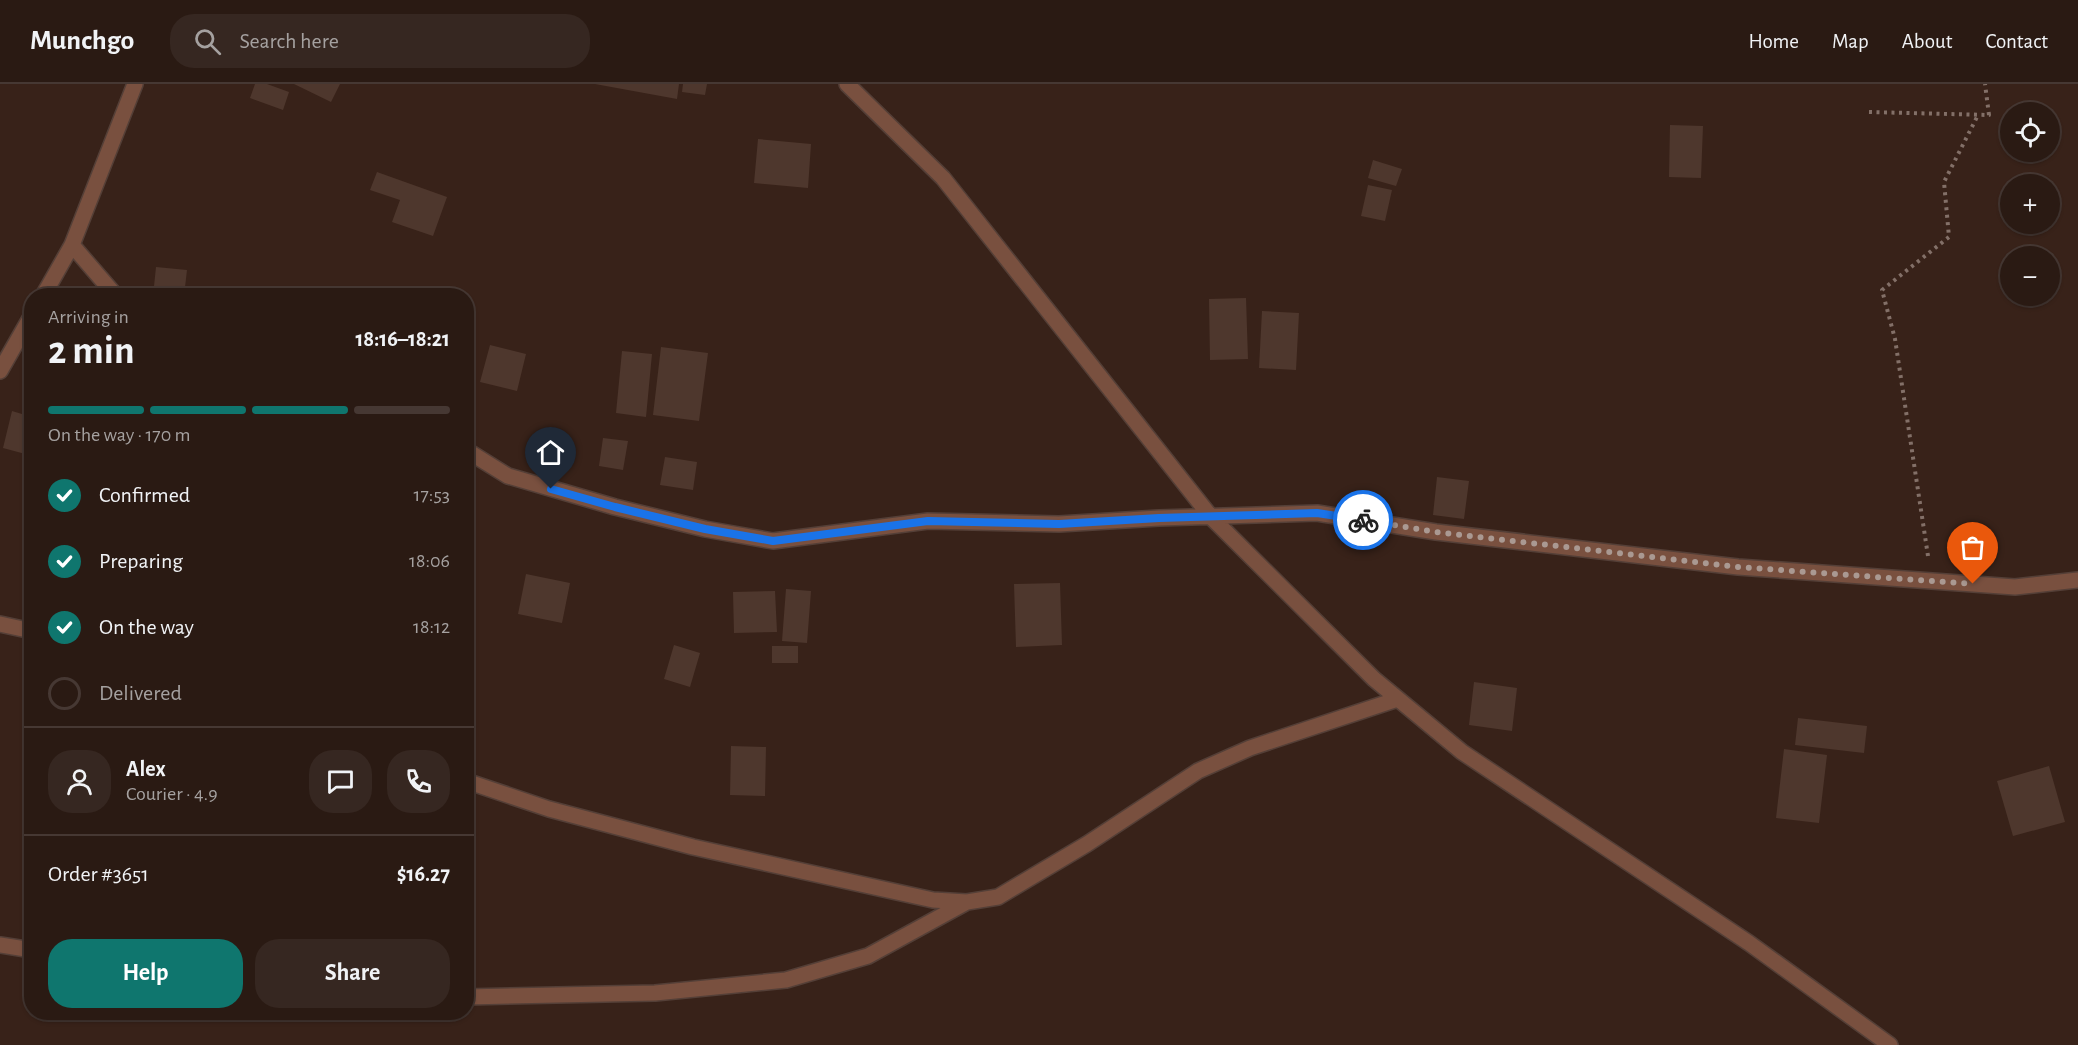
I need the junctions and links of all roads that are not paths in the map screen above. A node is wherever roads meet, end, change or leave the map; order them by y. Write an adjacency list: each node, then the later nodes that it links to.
1 (135, 84): 3 (street)
2 (847, 84): 9 (street)
3 (72, 245): 4 (street); 5 (street)
4 (48, 288)
5 (109, 288)
6 (24, 329): 7 (street)
7 (0, 371)
8 (474, 455): 9 (street)
9 (1211, 517): 10 (street); 13 (street)
10 (2078, 580)
11 (0, 624): 12 (street)
12 (24, 629)
13 (1398, 699): 15 (street); 19 (street)
14 (474, 783): 15 (street)
15 (967, 902): 18 (street)
16 (0, 945): 17 (street)
17 (24, 949)
18 (474, 997)
19 (1890, 1045)

